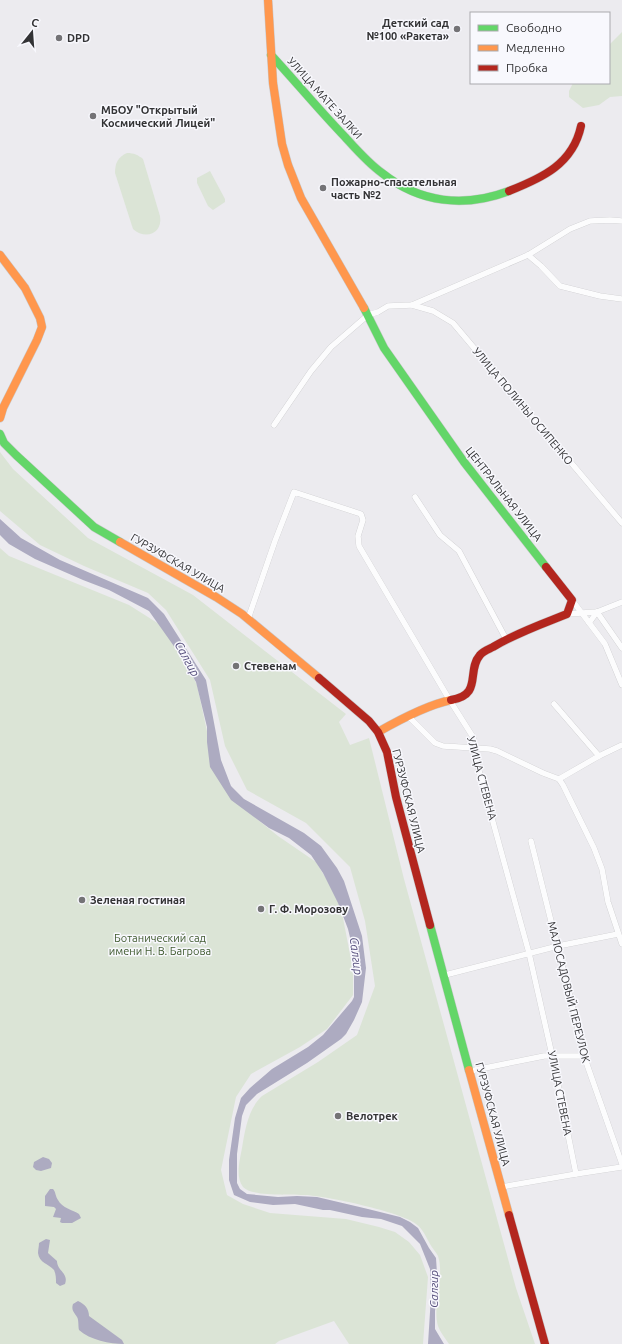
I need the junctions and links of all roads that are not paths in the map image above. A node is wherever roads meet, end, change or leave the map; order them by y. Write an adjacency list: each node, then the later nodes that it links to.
1 (268, 0): 2 (street, УЛИЦА МАТЕ ЗАЛКИ)
2 (271, 55): 3 (street, УЛИЦА МАТЕ ЗАЛКИ); 9 (street, УЛИЦА МАТЕ ЗАЛКИ)
3 (581, 126)
4 (622, 222): 6 (street)
5 (0, 255): 10 (street)
6 (528, 255): 7 (street); 8 (street)
7 (622, 299)
8 (412, 305): 9 (street); 14 (street, УЛИЦА ПОЛИНЫ ОСИПЕНКО)
9 (368, 315): 11 (street); 15 (street, ЦЕНТРАЛЬНАЯ УЛИЦА)
10 (0, 418)
11 (274, 425)
12 (0, 434): 20 (street, ГУРЗУФСКАЯ УЛИЦА)
13 (415, 497): 22 (street)
14 (622, 523)
15 (572, 600): 18 (street, ЦЕНТРАЛЬНАЯ УЛИЦА); 19 (street)
16 (622, 602): 17 (street)
17 (597, 612): 18 (street); 21 (street); 23 (street)
18 (582, 613): 19 (street); 21 (street, ЦЕНТРАЛЬНАЯ УЛИЦА)
19 (567, 614): 22 (street)
20 (248, 619): 25 (street, УЛИЦА СТЕВЕНА); 28 (street, ГУРЗУФСКАЯ УЛИЦА)
21 (589, 623): 24 (street, ЦЕНТРАЛЬНАЯ УЛИЦА)
22 (506, 640): 25 (street)
23 (622, 648)
24 (622, 685)
25 (449, 699): 27 (street); 30 (street, УЛИЦА СТЕВЕНА)
26 (554, 704): 31 (street)
27 (408, 716): 28 (street); 30 (street)
28 (378, 732): 38 (street, ГУРЗУФСКАЯ УЛИЦА)
29 (622, 745): 31 (street)
30 (474, 749): 32 (street); 37 (street, УЛИЦА СТЕВЕНА)
31 (599, 756): 32 (street)
32 (559, 779): 34 (street)
33 (532, 842): 36 (street, МАЛОСАДОВЫЙ ПЕРЕУЛОК)
34 (618, 934): 35 (street); 36 (street)
35 (622, 944)
36 (558, 946): 37 (street); 40 (street, МАЛОСАДОВЫЙ ПЕРЕУЛОК)
37 (529, 953): 38 (street); 39 (street, УЛИЦА СТЕВЕНА)
38 (445, 976): 41 (street, ГУРЗУФСКАЯ УЛИЦА)
39 (552, 1055): 40 (street); 41 (street); 44 (street, УЛИЦА СТЕВЕНА)
40 (584, 1056): 42 (street, МАЛОСАДОВЫЙ ПЕРЕУЛОК)
41 (470, 1071): 45 (street, ГУРЗУФСКАЯ УЛИЦА)
42 (622, 1164)
43 (622, 1167): 44 (street)
44 (576, 1174): 45 (street)
45 (501, 1187): 46 (street, ГУРЗУФСКАЯ УЛИЦА)
46 (545, 1344)

